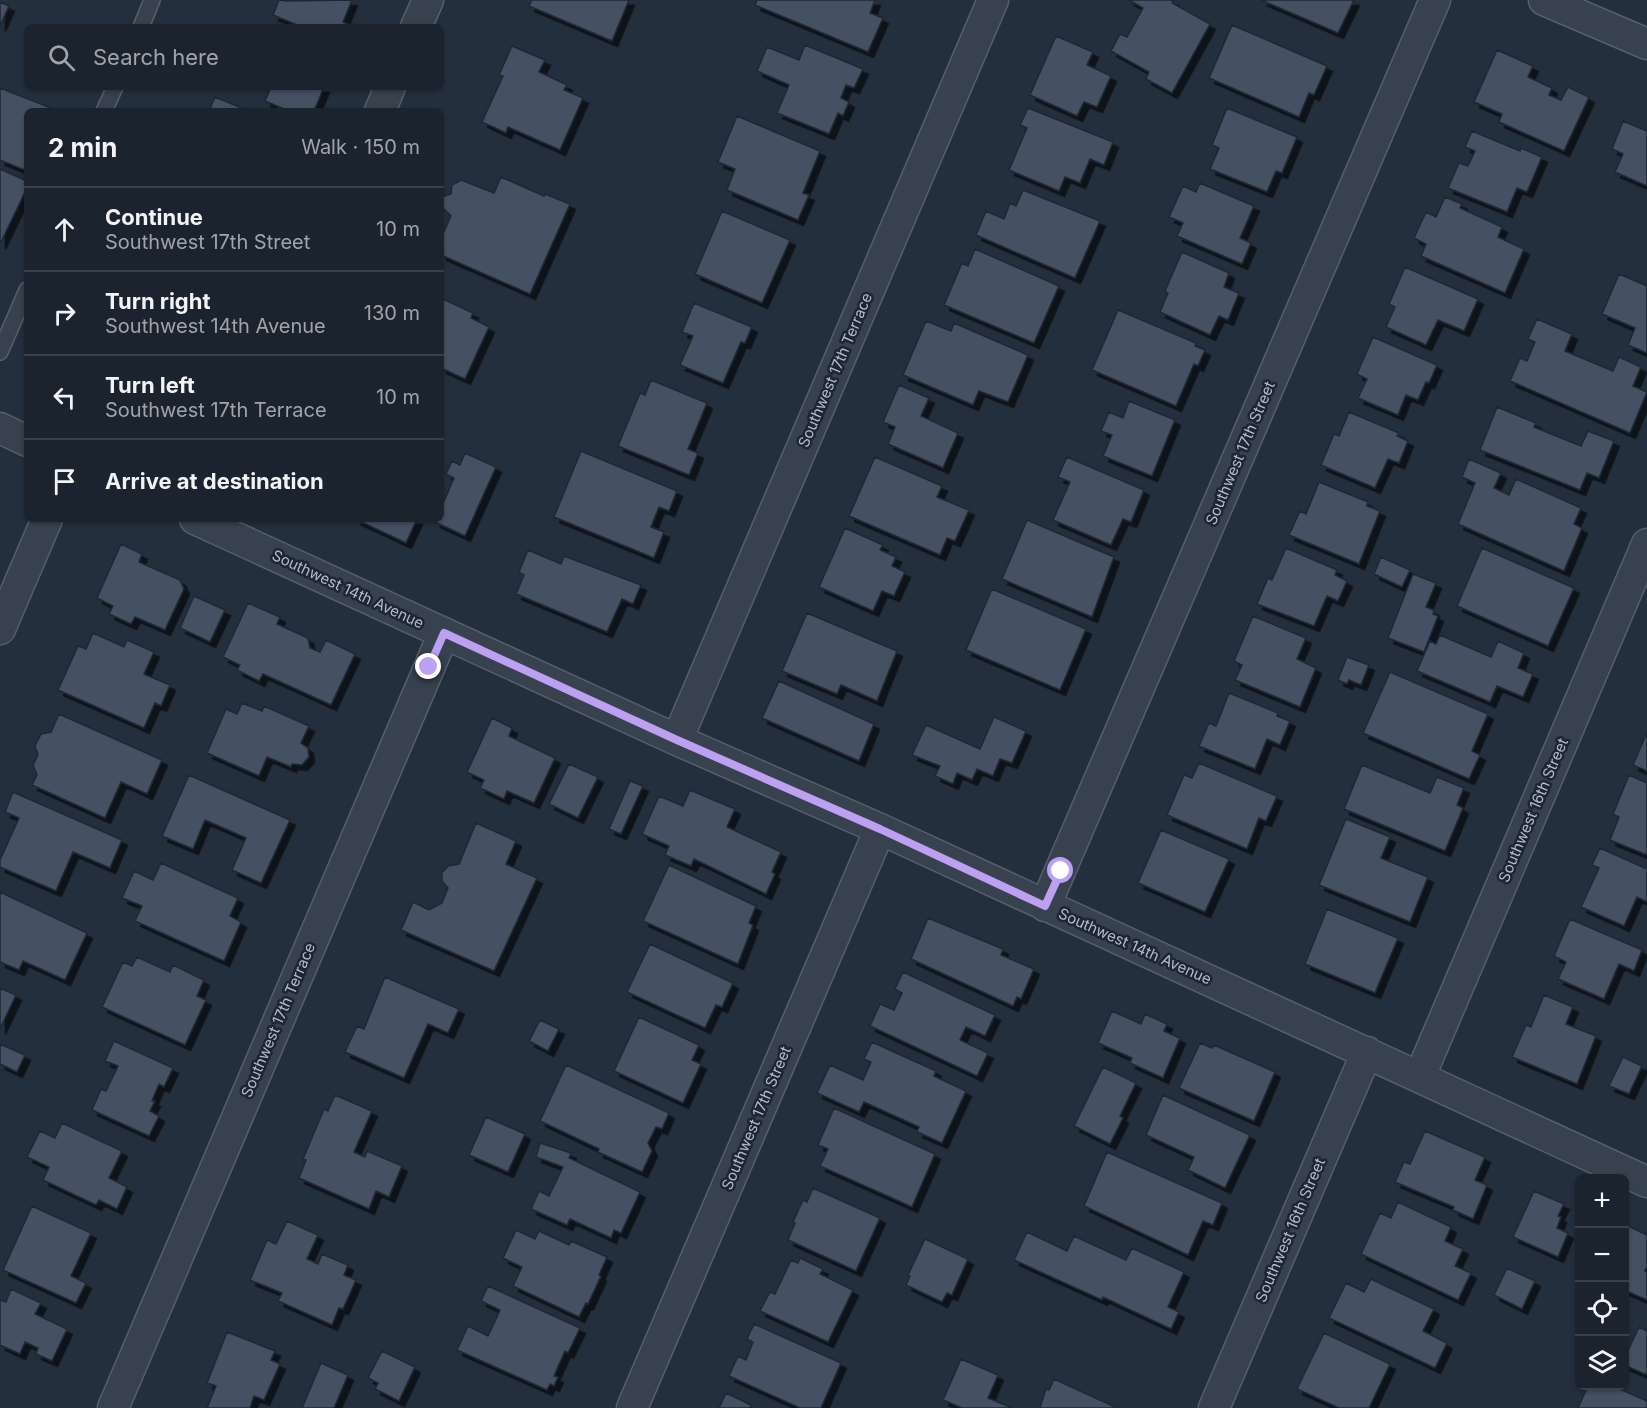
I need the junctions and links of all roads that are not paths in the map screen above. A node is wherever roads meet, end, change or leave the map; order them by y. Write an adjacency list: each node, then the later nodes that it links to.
1 (153, 0): 6 (lane)
2 (428, 0): 7 (street)
3 (993, 0): 22 (street, Southwest 17th Terrace)
4 (1435, 0): 24 (street, Southwest 17th Street)
5 (1544, 0): 8 (street)
6 (142, 24)
7 (417, 24)
8 (1647, 44)
9 (114, 90): 11 (lane)
10 (389, 90): 12 (street)
11 (105, 108)
12 (381, 108)
13 (24, 297): 14 (lane)
14 (0, 352)
15 (0, 428): 16 (street)
16 (24, 440)
17 (46, 522): 20 (street)
18 (206, 522): 21 (street, Southwest 14th Avenue)
19 (1647, 544): 26 (street, Southwest 16th Street)
20 (0, 629)
21 (444, 633): 22 (street, Southwest 14th Avenue); 28 (street, Southwest 17th Terrace)
22 (677, 740): 23 (street, Southwest 14th Avenue)
23 (880, 829): 24 (street, Southwest 14th Avenue); 29 (street, Southwest 17th Street)
24 (1045, 906): 25 (street, Southwest 14th Avenue)
25 (1367, 1052): 26 (street, Southwest 14th Avenue); 30 (street, Southwest 16th Street)
26 (1420, 1076): 27 (street, Southwest 14th Avenue)
27 (1647, 1182)
28 (113, 1408)
29 (632, 1408)
30 (1214, 1408)

